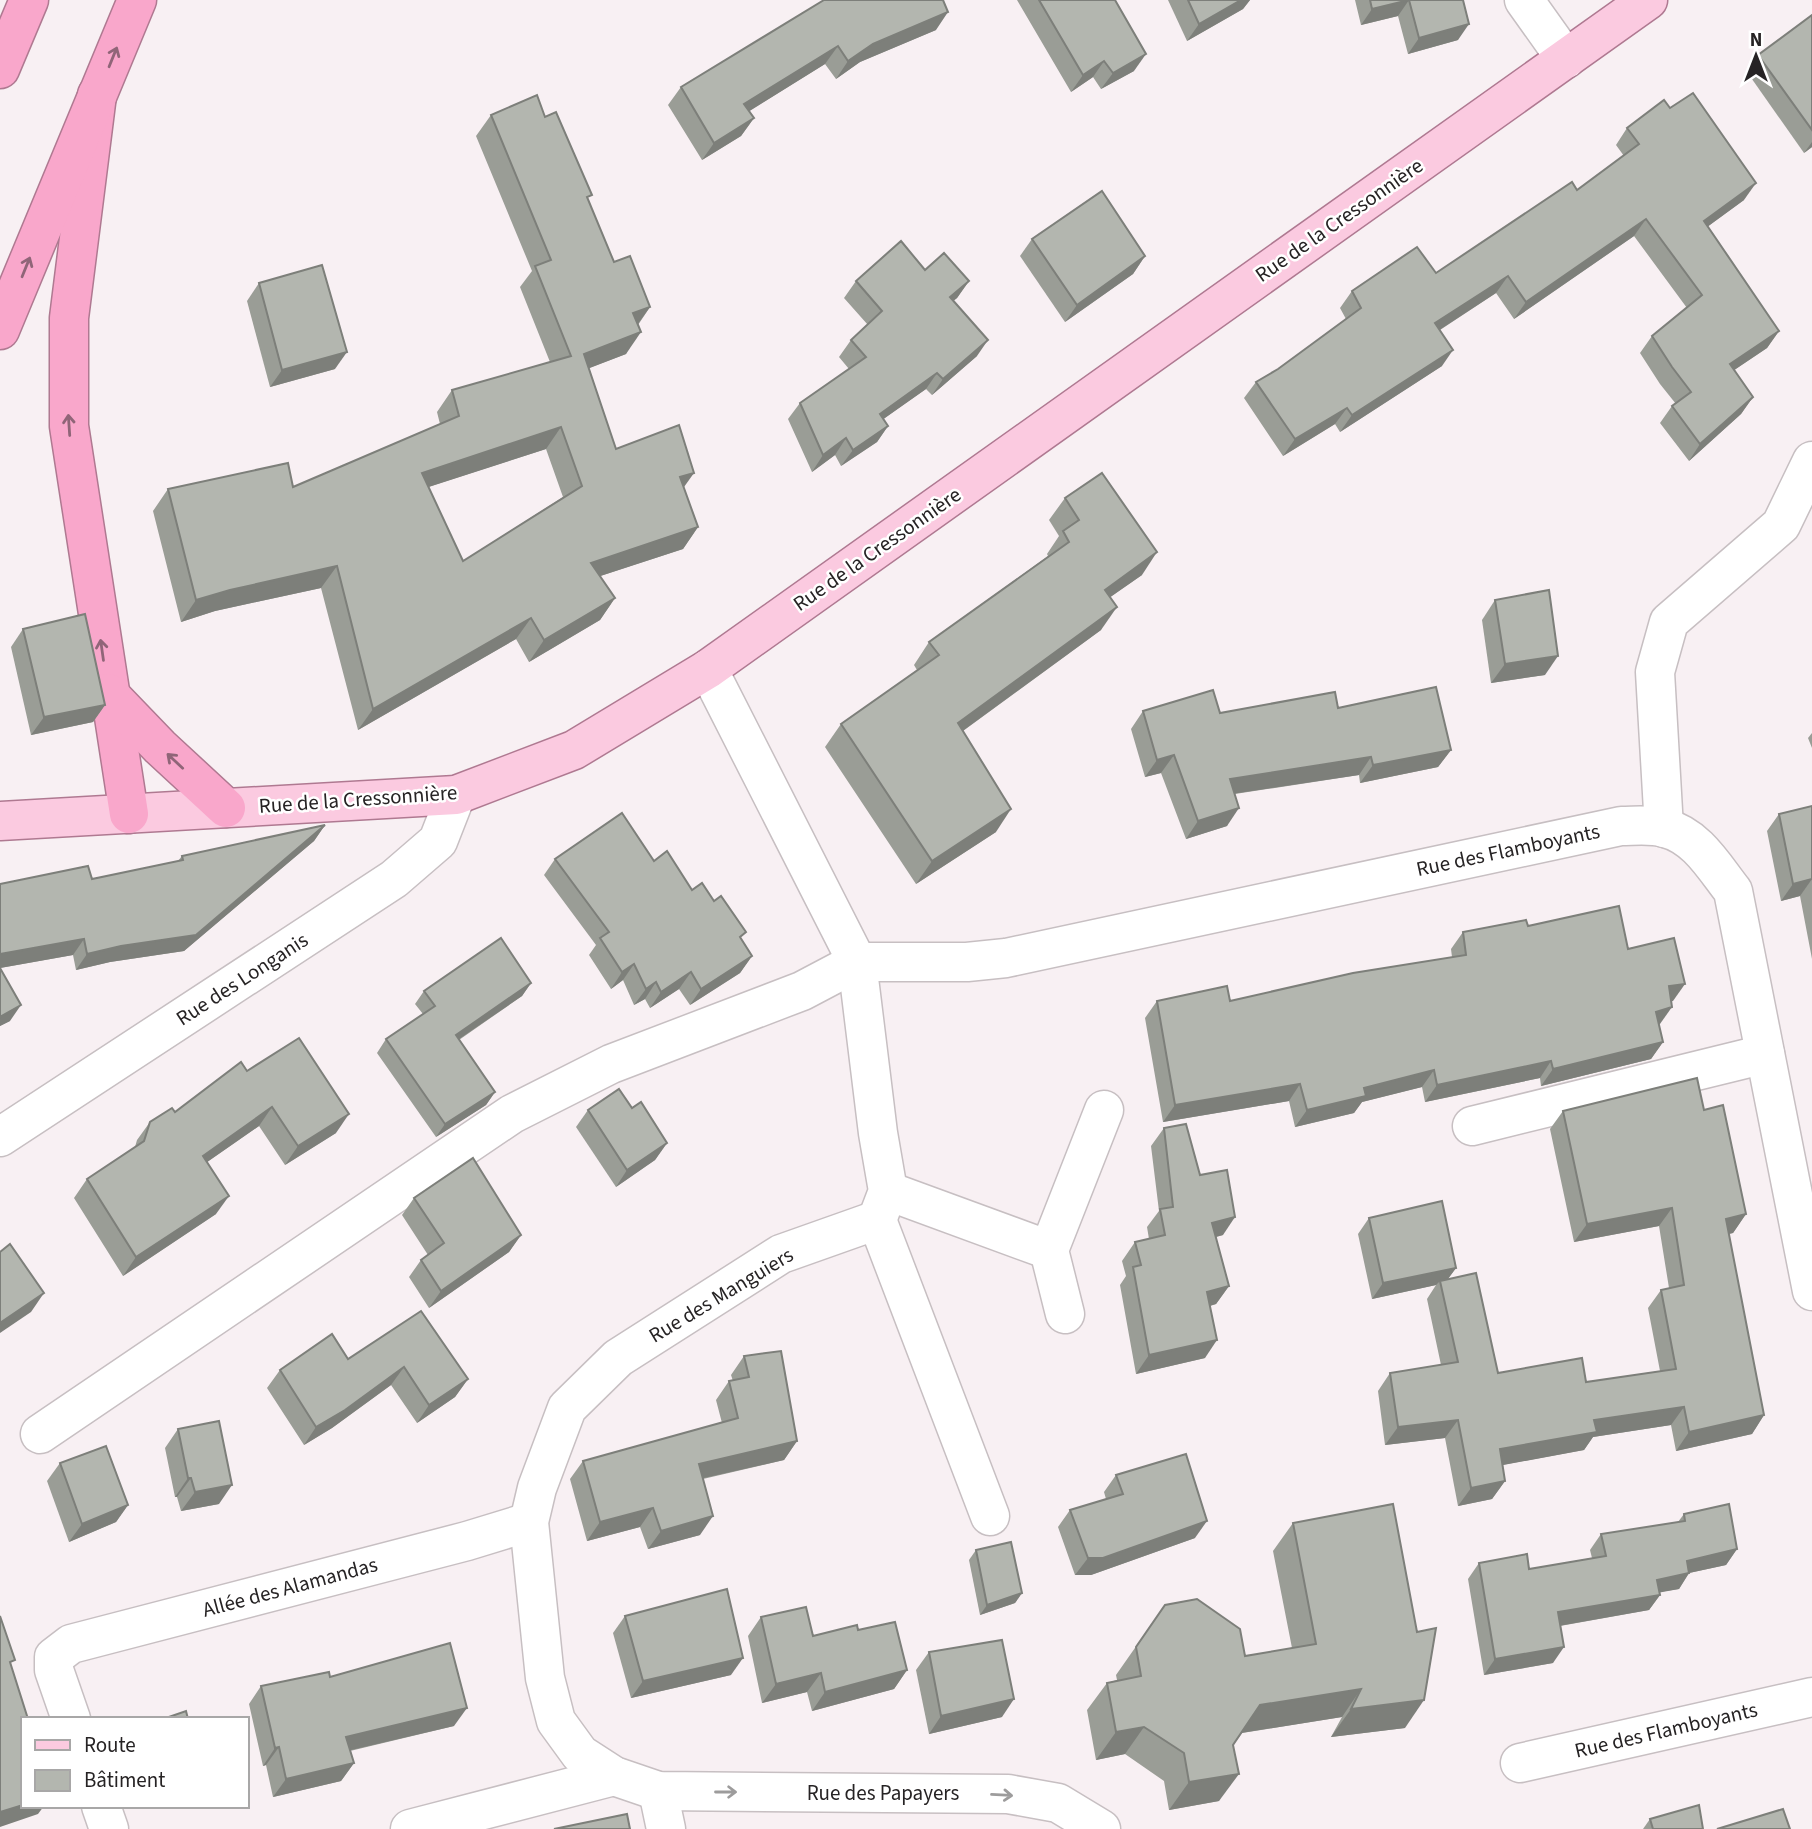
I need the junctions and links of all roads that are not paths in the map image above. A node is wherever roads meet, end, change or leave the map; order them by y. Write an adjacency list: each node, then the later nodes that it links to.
1 (29, 0): 6 (highway)
2 (136, 0): 7 (highway, one-way to 2)
3 (1524, 0): 5 (street)
4 (1648, 0): 5 (main road, Rue de la Cressonnière)
5 (1566, 59): 10 (main road, Rue de la Cressonnière)
6 (0, 69)
7 (97, 95): 8 (highway, one-way to 7); 11 (highway, one-way to 7)
8 (0, 330)
9 (1812, 461): 16 (street)
10 (708, 669): 12 (main road, Rue de la Cressonnière); 17 (street)
11 (108, 693): 13 (highway, one-way to 11); 14 (highway)
12 (456, 795): 13 (main road, Rue de la Cressonnière); 21 (street, Rue des Longanis)
13 (226, 807): 14 (main road, Rue de la Cressonnière)
14 (129, 814): 15 (main road, Rue de la Cressonnière)
15 (0, 821)
16 (1664, 828): 17 (street, Rue des Flamboyants); 18 (street, Rue des Flamboyants)
17 (856, 962): 22 (street); 26 (street)
18 (1765, 1054): 20 (street); 24 (street, Rue des Flamboyants)
19 (1104, 1110): 23 (street)
20 (1472, 1126)
21 (0, 1137)
22 (882, 1206): 23 (street); 27 (street); 28 (street, Rue des Manguiers)
23 (1049, 1251): 25 (street)
24 (1812, 1292)
25 (1065, 1314)
26 (40, 1434)
27 (990, 1516)
28 (529, 1522): 30 (street, Allée des Alamandas); 32 (street, Rue des Manguiers)
29 (1812, 1697): 31 (street, Rue des Flamboyants)
30 (70, 1717)
31 (1520, 1763)
32 (614, 1776): 33 (street, Rue des Manguiers); 36 (street)
33 (657, 1791): 37 (street); 38 (street, Rue des Papayers, one-way to 38)
34 (103, 1808): 35 (street)
35 (109, 1829)
36 (410, 1829)
37 (666, 1829)
38 (1101, 1829)

